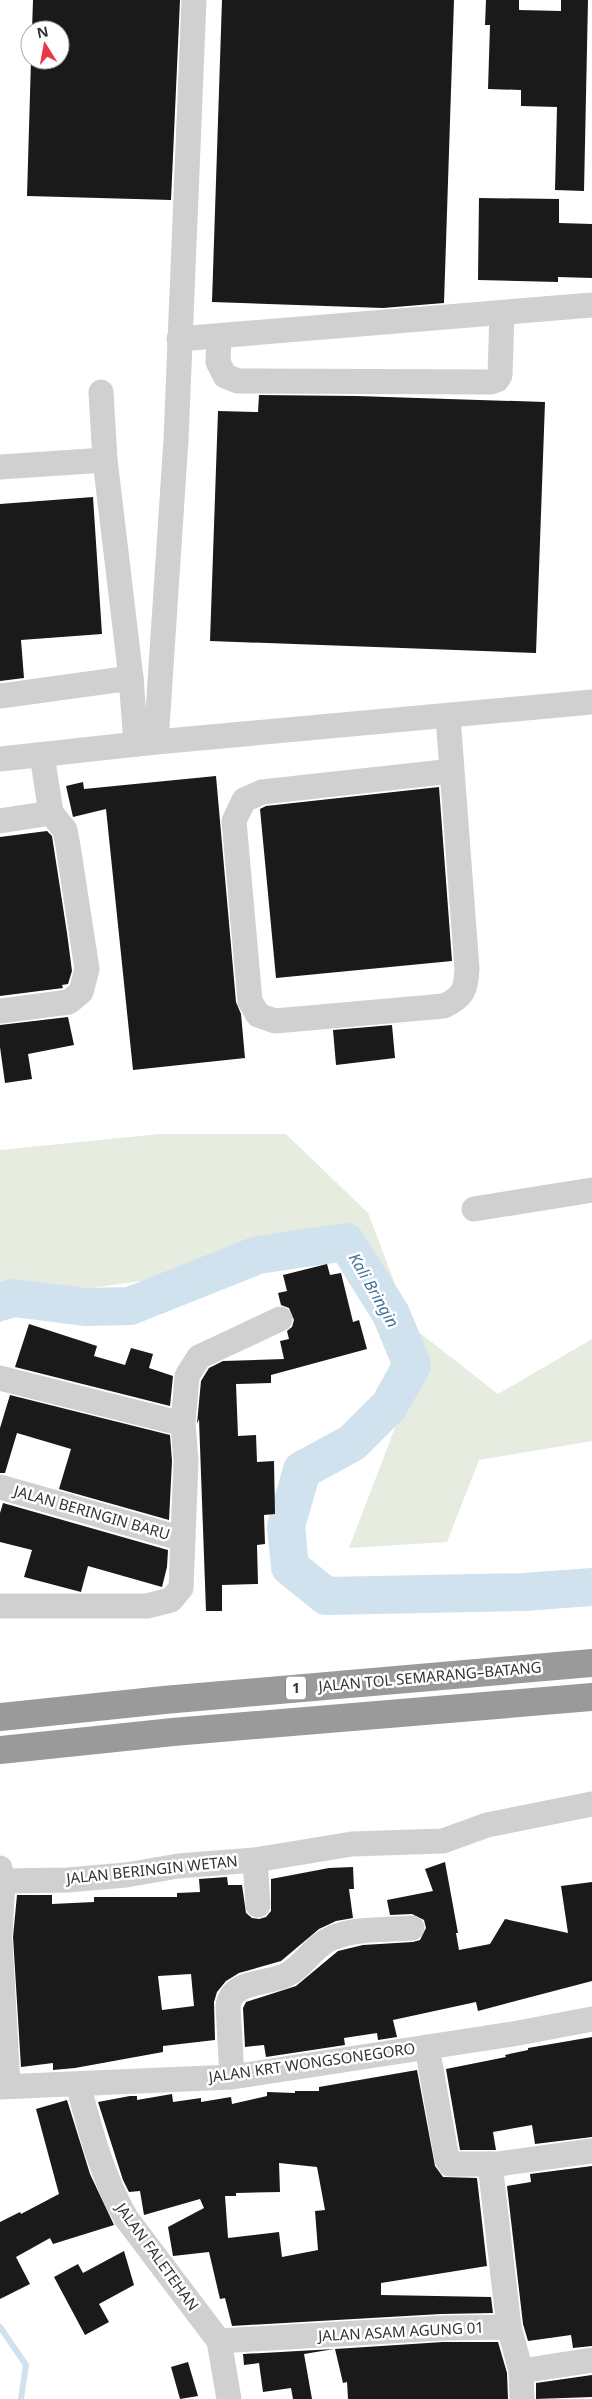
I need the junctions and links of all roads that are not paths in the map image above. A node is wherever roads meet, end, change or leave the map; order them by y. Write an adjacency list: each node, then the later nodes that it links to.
1 (194, 0): 5 (street)
2 (592, 305): 3 (street)
3 (502, 313): 4 (street); 4 (street)
4 (219, 338): 5 (street)
5 (180, 339): 13 (street)
6 (101, 392): 7 (street)
7 (105, 460): 8 (street); 9 (street)
8 (0, 467)
9 (132, 678): 10 (street); 13 (street)
10 (0, 696)
11 (592, 702): 12 (street)
12 (448, 717): 13 (street); 16 (street)
13 (146, 743): 14 (street)
14 (42, 755): 15 (street); 17 (street)
15 (0, 759)
16 (452, 771): 16 (street)
17 (51, 813): 18 (street); 19 (street)
18 (0, 821)
19 (0, 1011)
20 (592, 1190): 21 (street)
21 (474, 1209)
22 (280, 1319): 24 (street, JALAN BERINGIN BARU)
23 (0, 1378): 24 (street)
24 (184, 1424): 26 (street, JALAN BERINGIN BARU)
25 (0, 1487): 26 (street, JALAN BERINGIN BARU)
26 (183, 1538): 27 (street, JALAN BERINGIN BARU)
27 (0, 1606)
28 (592, 1663): 30 (highway, JALAN TOL SEMARANG–BATANG / 1)
29 (592, 1697): 31 (highway, 1)
30 (0, 1717)
31 (0, 1750)
32 (592, 1804): 33 (street)
33 (255, 1860): 34 (street, JALAN BERINGIN WETAN); 35 (street, JALAN BERINGIN WETAN)
34 (1, 1883): 37 (street)
35 (258, 1905)
36 (412, 1928): 41 (street)
37 (0, 1933)
38 (0, 1941): 43 (street)
39 (592, 2019): 40 (street, JALAN KRT WONGSONEGORO)
40 (427, 2047): 41 (street, JALAN KRT WONGSONEGORO); 45 (street)
41 (232, 2077): 42 (street, JALAN KRT WONGSONEGORO)
42 (78, 2084): 43 (street, JALAN KRT WONGSONEGORO); 47 (street, JALAN FALETEHAN)
43 (4, 2086)
44 (592, 2151): 45 (street)
45 (490, 2164): 46 (street)
46 (509, 2327): 47 (street, JALAN ASAM AGUNG 01); 49 (street)
47 (219, 2341): 50 (street, JALAN FALETEHAN)
48 (592, 2360): 49 (street)
49 (521, 2371): 51 (street)
50 (229, 2399)
51 (522, 2399)

